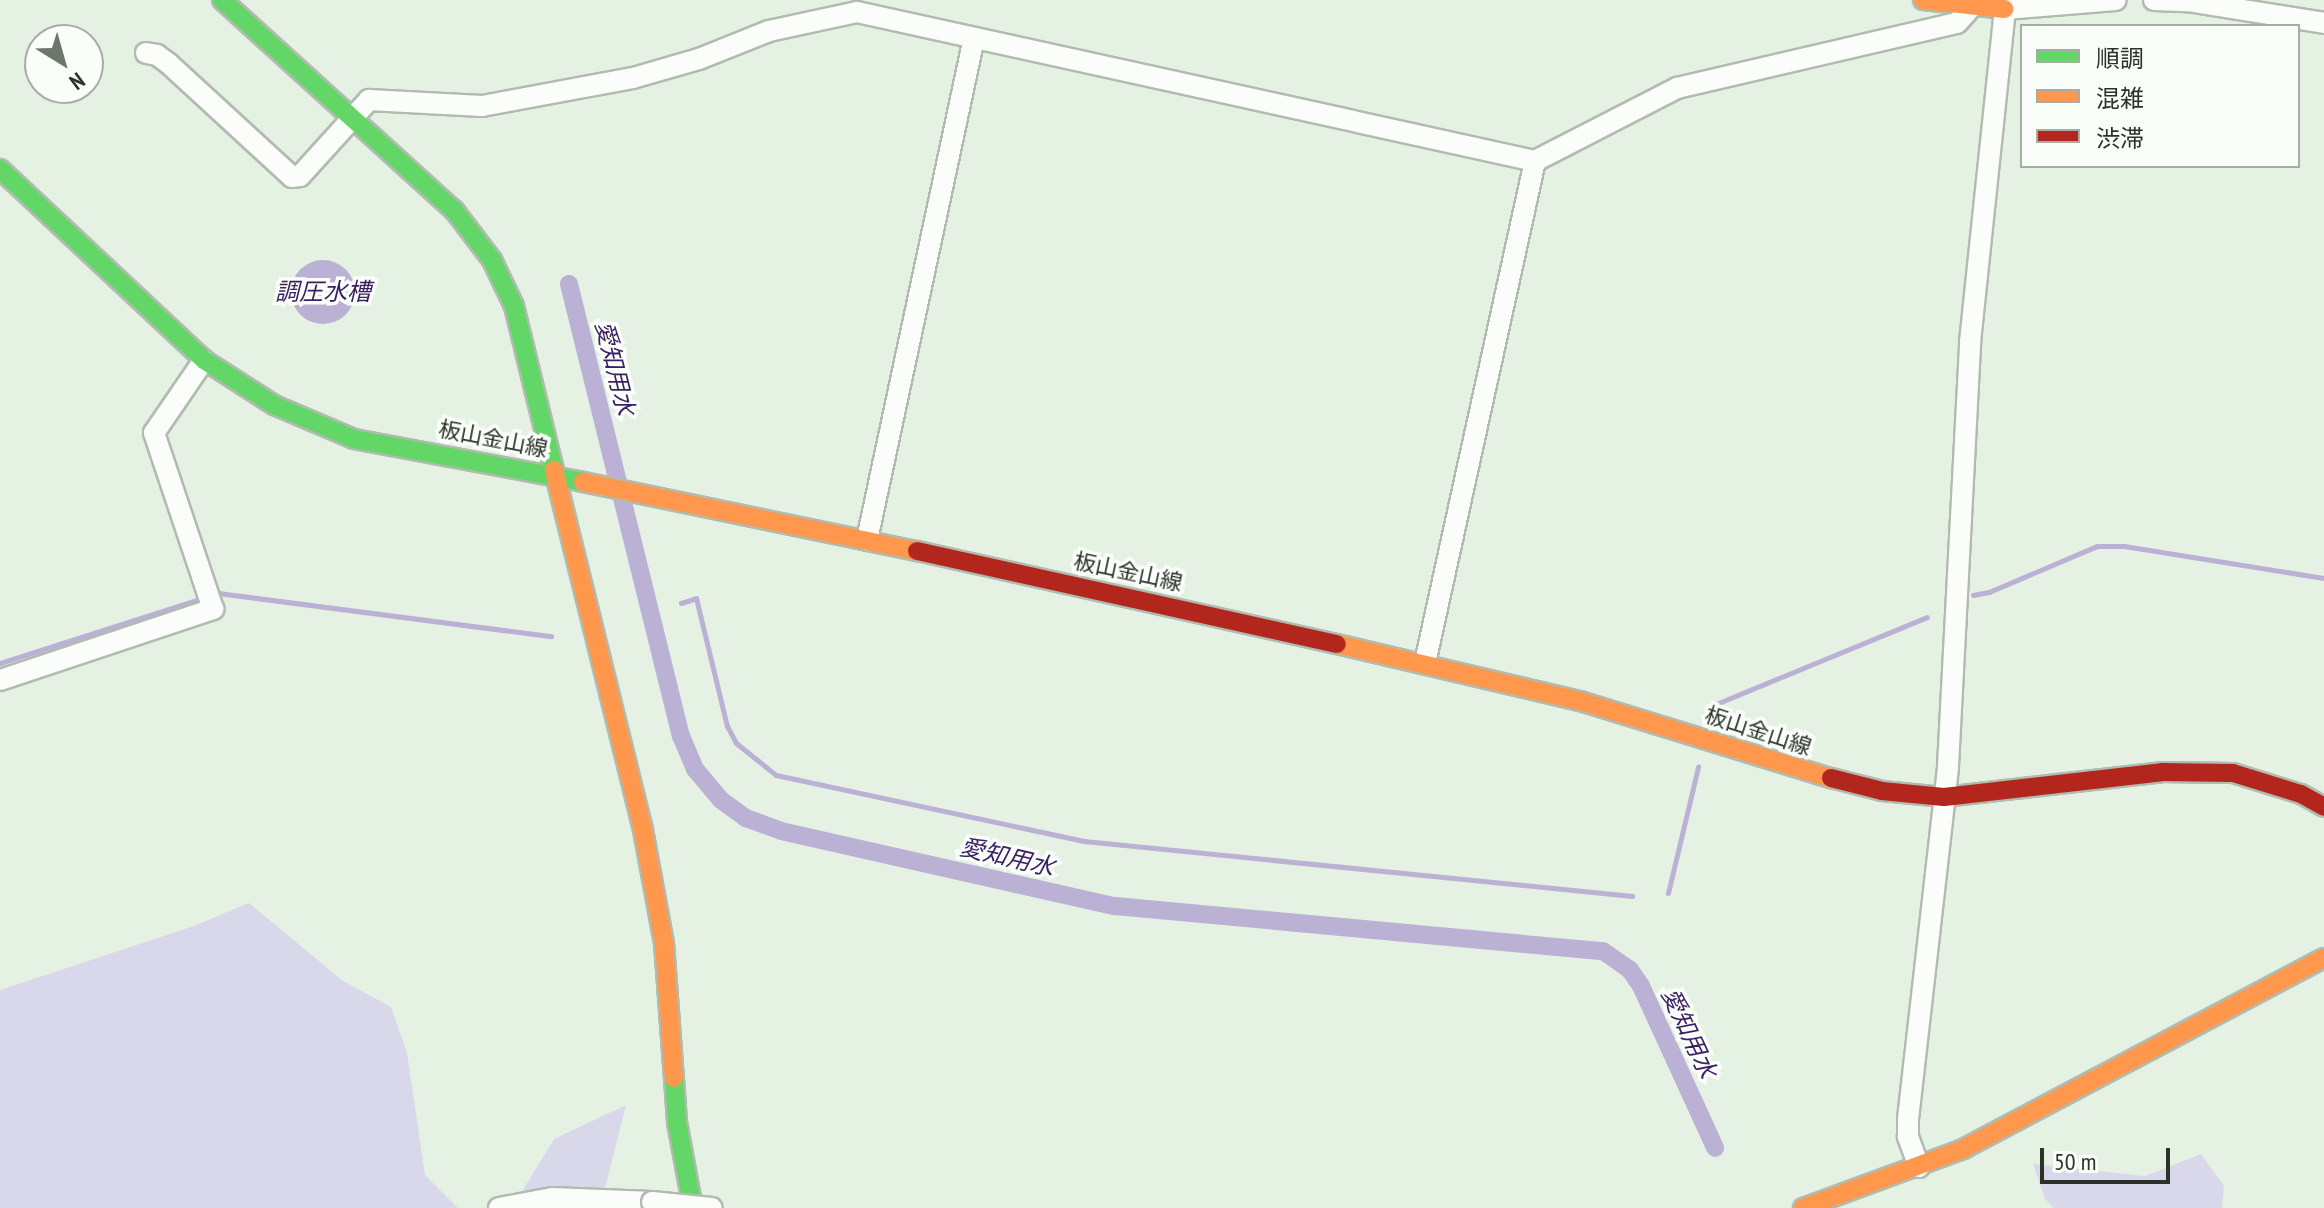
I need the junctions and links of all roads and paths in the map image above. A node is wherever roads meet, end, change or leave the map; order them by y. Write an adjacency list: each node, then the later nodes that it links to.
1 (222, 0): 10 (main road)
2 (1923, 0): 6 (main road)
3 (2116, 0): 5 (street)
4 (2154, 0): 7 (street)
5 (2006, 4): 6 (main road); 18 (street)
6 (1973, 5): 11 (street)
7 (2324, 23)
8 (974, 38): 10 (street); 11 (street); 15 (street)
9 (146, 53): 10 (street)
10 (352, 117): 14 (main road)
11 (1535, 161): 16 (street)
12 (0, 169): 13 (main road, 板山金山線)
13 (204, 360): 14 (main road, 板山金山線); 17 (street)
14 (556, 476): 15 (main road, 板山金山線); 23 (main road)
15 (867, 540): 16 (main road, 板山金山線)
16 (1425, 663): 18 (main road, 板山金山線)
17 (0, 680)
18 (1944, 797): 19 (main road, 板山金山線); 21 (street)
19 (2324, 807)
20 (2324, 958): 21 (main road)
21 (1919, 1167): 25 (main road)
22 (499, 1208): 24 (street, bridge)
23 (693, 1208)
24 (712, 1208)
25 (1803, 1208)

